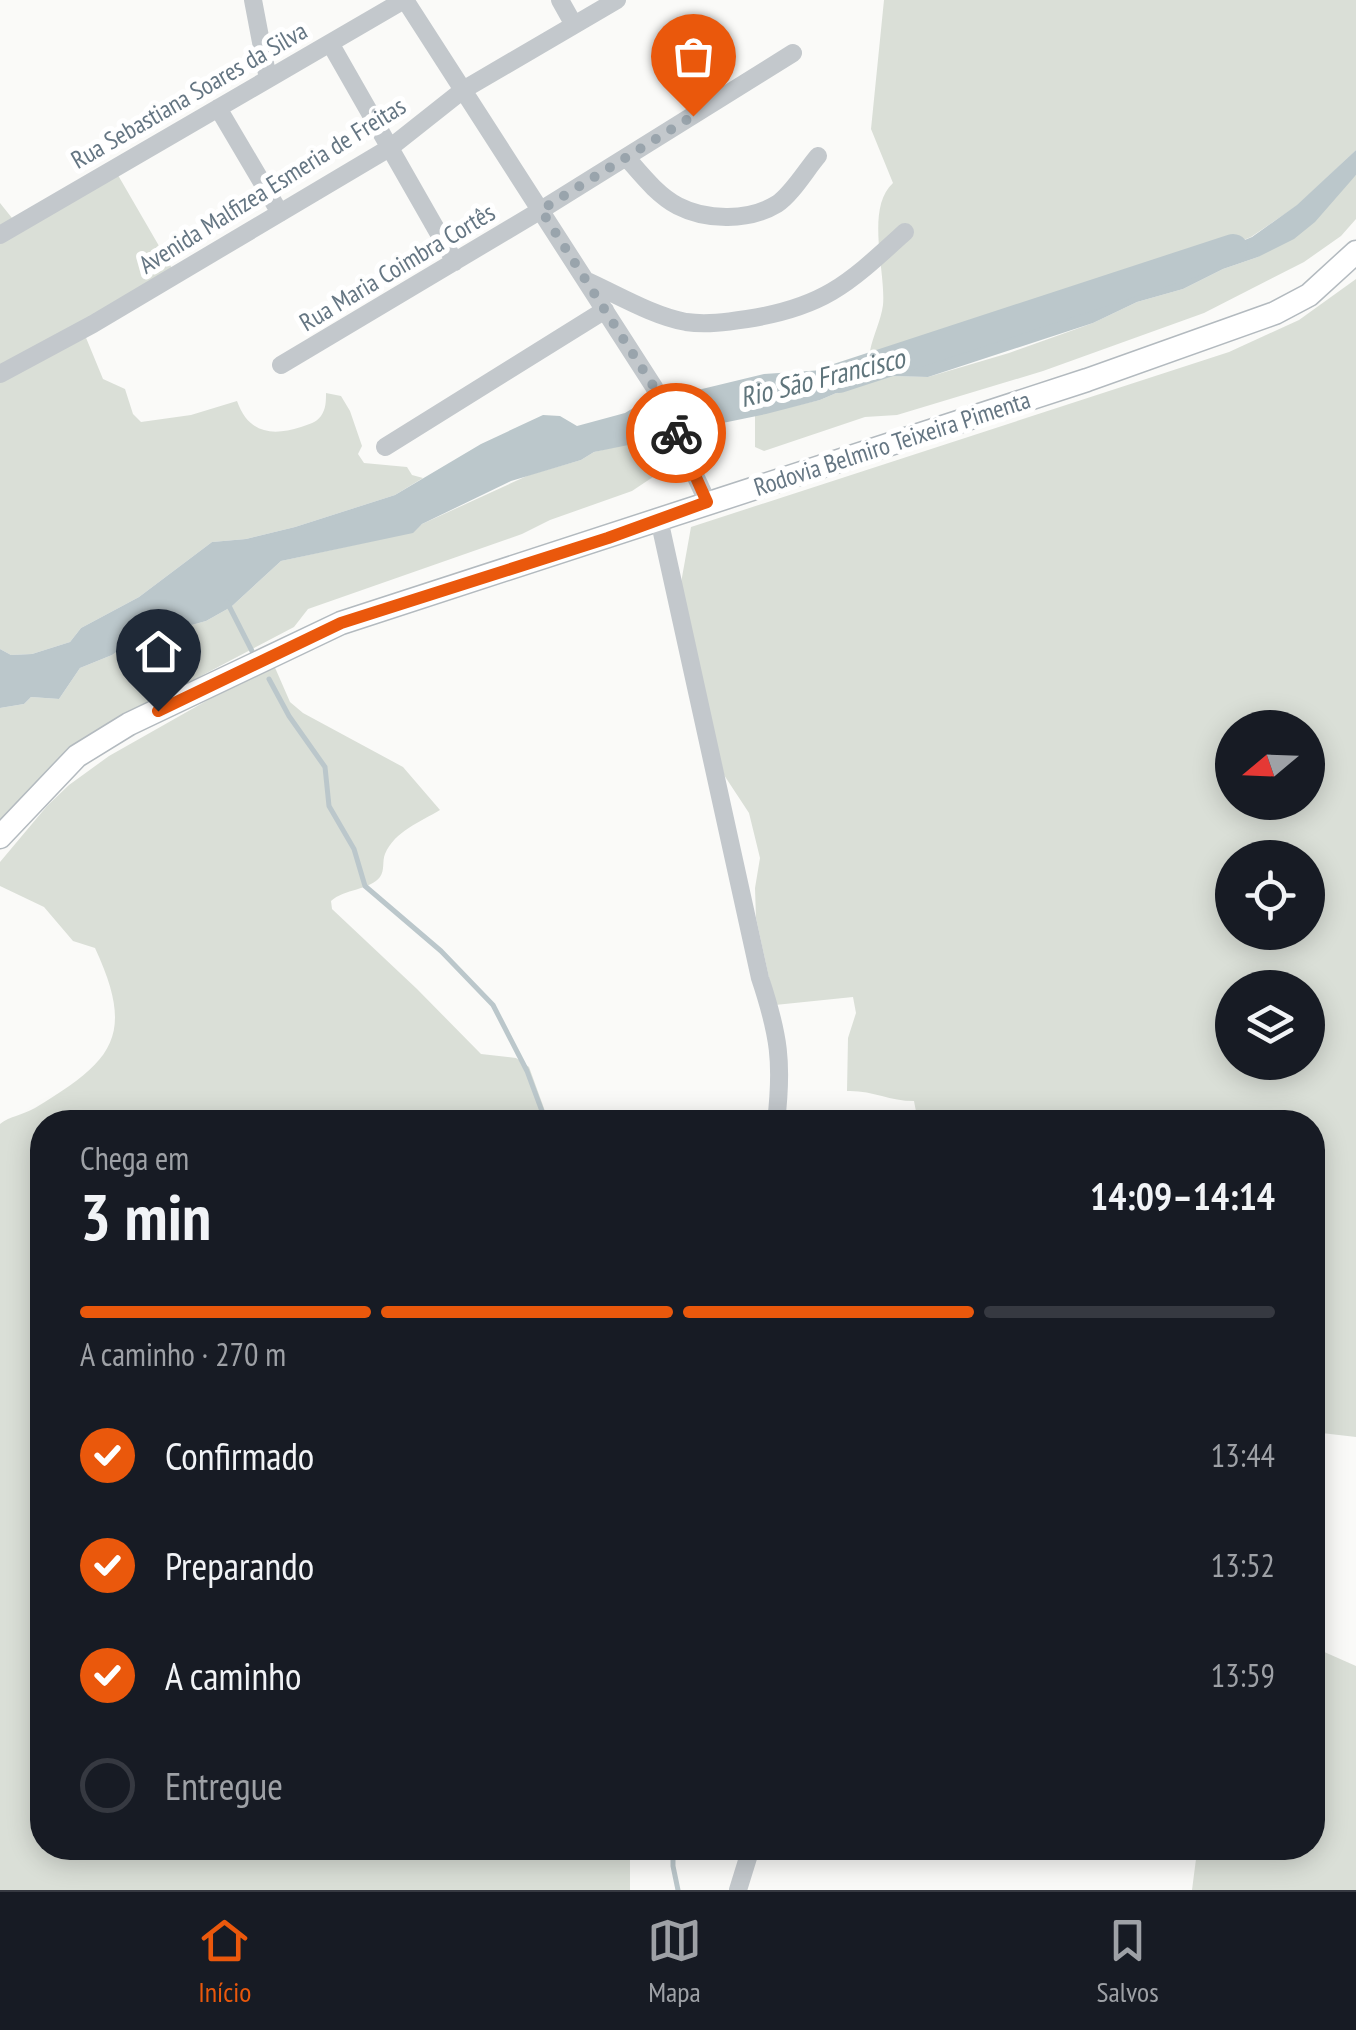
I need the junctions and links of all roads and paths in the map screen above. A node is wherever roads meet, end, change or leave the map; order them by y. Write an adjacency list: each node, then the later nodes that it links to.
1 (253, 0): 8 (street)
2 (405, 0): 6 (street, Rua Sebastiana Soares da Silva); 9 (street)
3 (560, 0): 5 (street)
4 (618, 0): 5 (street, Avenida Malfizea Esmeria de Freitas)
5 (574, 25): 9 (street, Avenida Malfizea Esmeria de Freitas)
6 (330, 43): 8 (street, Rua Sebastiana Soares da Silva); 11 (street)
7 (793, 53): 13 (street, Rua Maria Coimbra Cortês)
8 (268, 79): 10 (street, Rua Sebastiana Soares da Silva)
9 (463, 90): 11 (street, Avenida Malfizea Esmeria de Freitas); 14 (street)
10 (218, 108): 15 (street); 17 (street, Rua Sebastiana Soares da Silva)
11 (391, 147): 15 (street, Avenida Malfizea Esmeria de Freitas); 19 (street)
12 (818, 156): 13 (street)
13 (626, 157): 14 (street, Rua Maria Coimbra Cortês)
14 (541, 210): 19 (street, Rua Maria Coimbra Cortês); 20 (street)
15 (280, 212): 23 (street, Avenida Malfizea Esmeria de Freitas)
16 (905, 232): 20 (street)
17 (0, 235)
18 (1356, 252): 25 (main road, Rodovia Belmiro Teixeira Pimenta)
19 (455, 262): 22 (street, Rua Maria Coimbra Cortês)
20 (586, 281): 21 (street)
21 (604, 310): 24 (street); 25 (street)
22 (281, 366)
23 (0, 374)
24 (385, 447)
25 (707, 502): 26 (main road, Rodovia Belmiro Teixeira Pimenta)
26 (659, 519): 27 (main road, Rodovia Belmiro Teixeira Pimenta); 28 (street)
27 (0, 837)
28 (777, 1110)
29 (747, 1860): 30 (street)
30 (738, 1890)

